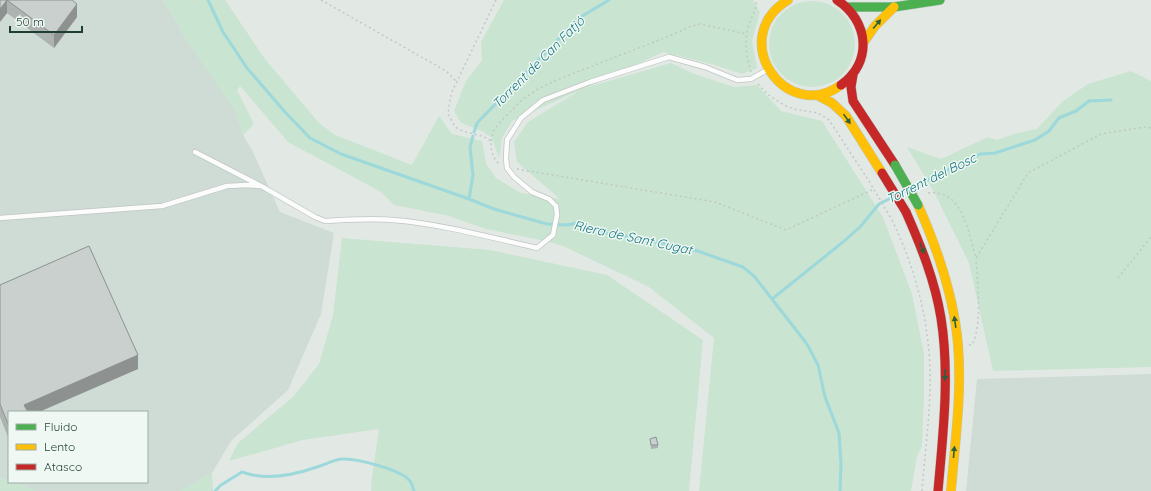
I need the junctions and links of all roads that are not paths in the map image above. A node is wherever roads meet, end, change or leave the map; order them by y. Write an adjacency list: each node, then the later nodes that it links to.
1 (788, 0): 7 (main road)
2 (837, 0): 5 (main road)
3 (940, 0): 6 (main road)
4 (771, 5): 7 (main road)
5 (847, 7): 6 (main road); 8 (main road)
6 (894, 7): 8 (main road, one-way to 6)
7 (770, 17): 9 (main road)
8 (863, 43): 10 (main road)
9 (768, 70): 11 (main road); 13 (lane)
10 (853, 75): 11 (main road); 16 (main road, one-way to 10, bridge)
11 (817, 95): 15 (main road, one-way to 15, bridge)
12 (195, 152): 13 (lane)
13 (263, 187): 14 (lane)
14 (0, 218)
15 (938, 491)
16 (951, 491)

